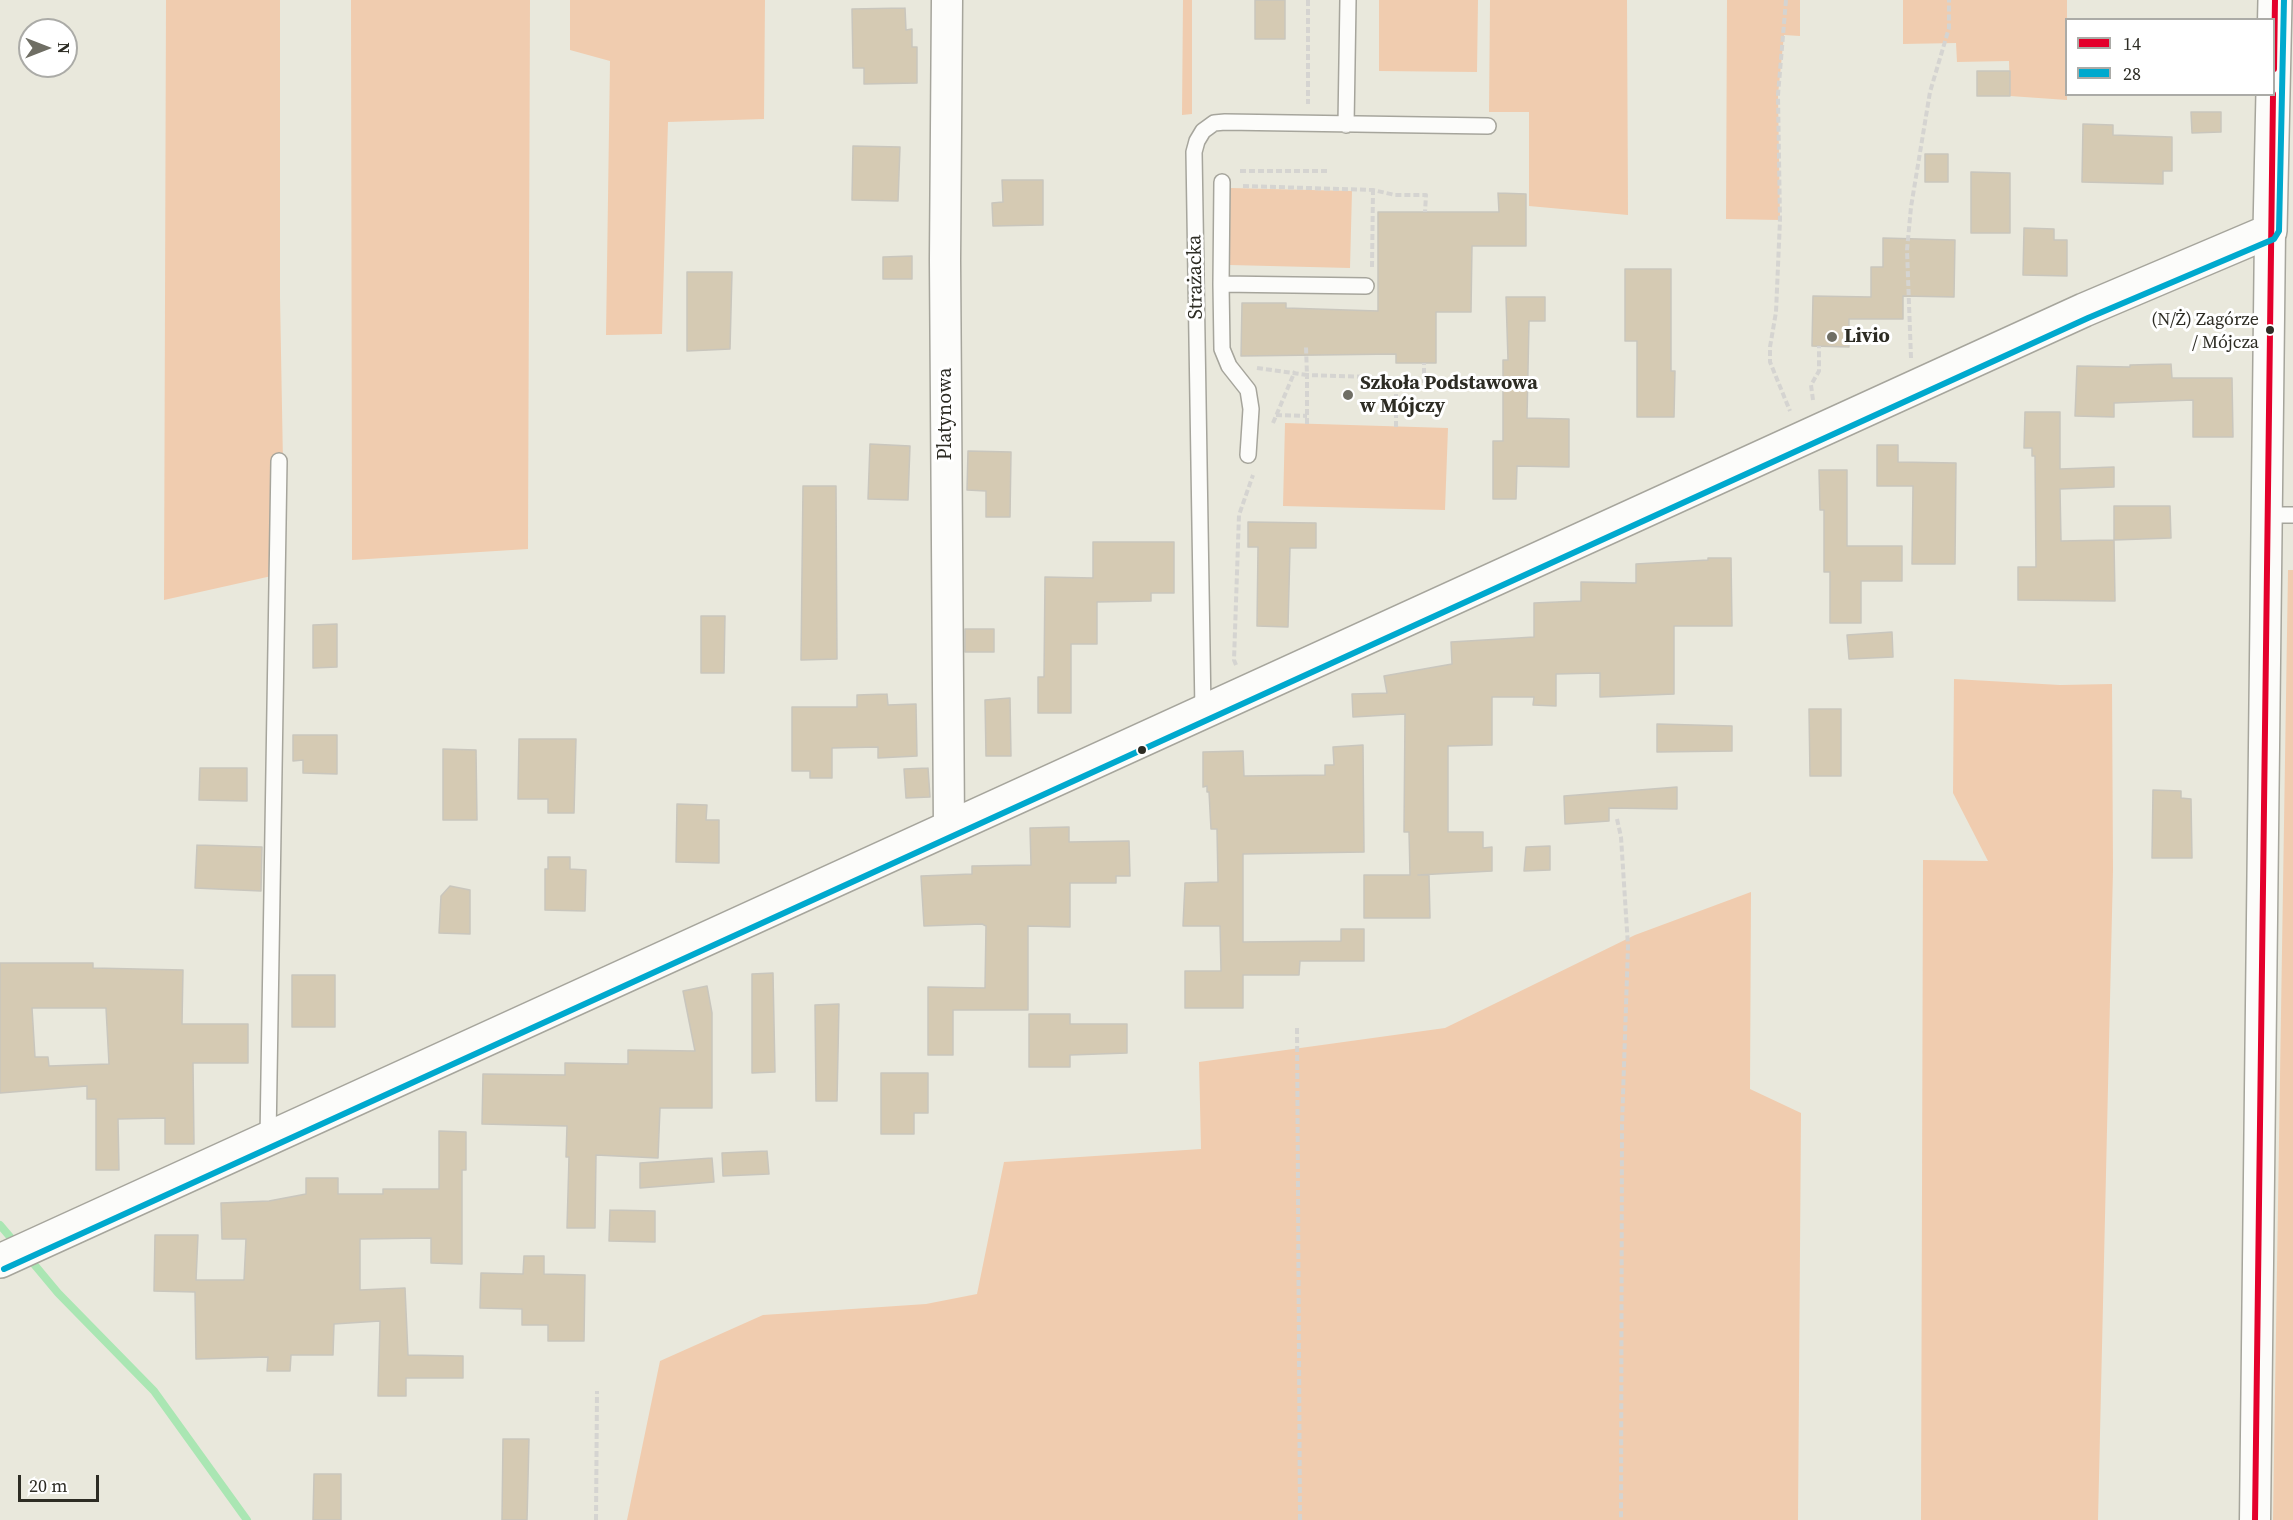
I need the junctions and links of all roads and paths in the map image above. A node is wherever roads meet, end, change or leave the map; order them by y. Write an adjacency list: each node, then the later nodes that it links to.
1 (947, 0): 39 (street, Platynowa)
2 (1308, 0): 9 (path)
3 (1348, 0): 10 (lane)
4 (1786, 0): 30 (path)
5 (1949, 0): 23 (path)
6 (2275, 0): 7 (street)
7 (2275, 18)
8 (2273, 96): 16 (street)
9 (1308, 123): 10 (lane, Strażacka); 37 (lane, Strażacka)
10 (1346, 125): 11 (lane, Strażacka)
11 (1488, 126)
12 (1329, 171): 13 (path)
13 (1222, 184): 14 (path); 17 (lane)
14 (1373, 190): 15 (path); 18 (path)
15 (1425, 212)
16 (2270, 231): 30 (street); 35 (street)
17 (1221, 284): 18 (lane); 33 (lane)
18 (1366, 286)
19 (1819, 346): 30 (path)
20 (1306, 348): 25 (path)
21 (1424, 363): 26 (path)
22 (1248, 367): 24 (path)
23 (1911, 368)
24 (1295, 371): 25 (path); 27 (path)
25 (1307, 375): 26 (path); 28 (path)
26 (1396, 388): 31 (path)
27 (1276, 415): 28 (path); 32 (path)
28 (1307, 416): 29 (path)
29 (1307, 424)
30 (1811, 424): 37 (street)
31 (1396, 427)
32 (1269, 433)
33 (1252, 460): 36 (path)
34 (279, 461): 41 (lane)
35 (2280, 515): 47 (street)
36 (1238, 669)
37 (1203, 712): 39 (street)
38 (1617, 819): 46 (path)
39 (949, 827): 41 (street)
40 (1298, 1028): 45 (path)
41 (268, 1138): 42 (street)
42 (14, 1255)
43 (597, 1391): 44 (path)
44 (596, 1520)
45 (1300, 1520)
46 (1621, 1520)
47 (2255, 1520)

